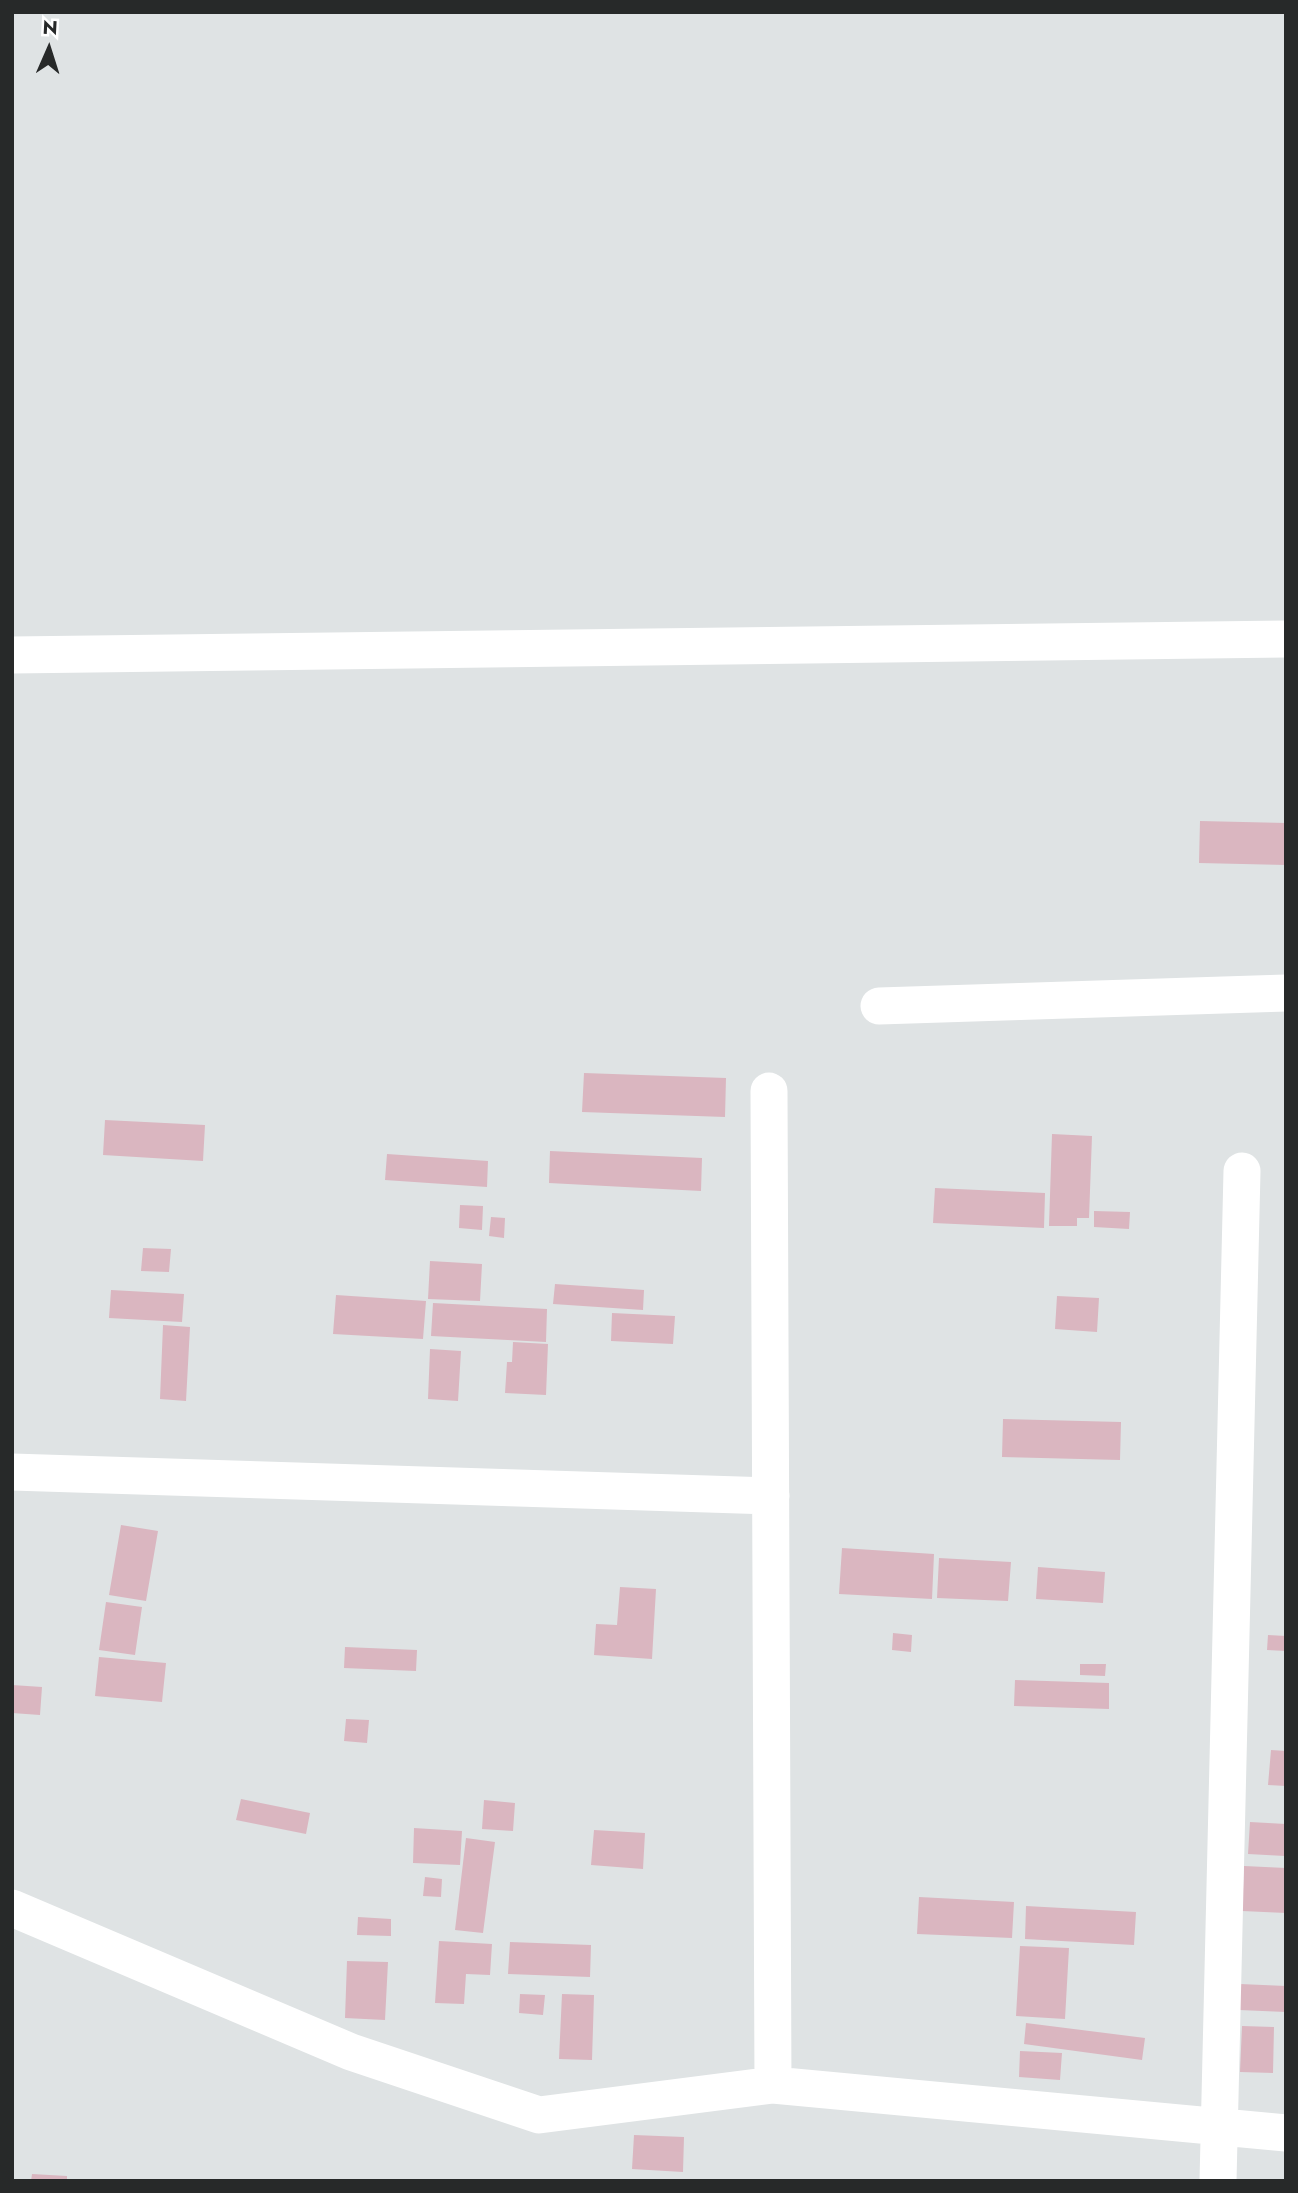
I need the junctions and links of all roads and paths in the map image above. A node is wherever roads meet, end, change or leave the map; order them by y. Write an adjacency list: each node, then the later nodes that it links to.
1 (1286, 639): 2 (street)
2 (12, 655)
3 (1286, 993): 4 (street)
4 (879, 1006)
5 (769, 1091): 8 (street)
6 (1242, 1171): 11 (street)
7 (12, 1472): 8 (street)
8 (771, 1496): 10 (street)
9 (12, 1908): 10 (street)
10 (773, 2085): 11 (street)
11 (1219, 2127): 12 (street); 13 (street)
12 (1286, 2133)
13 (1218, 2181)

